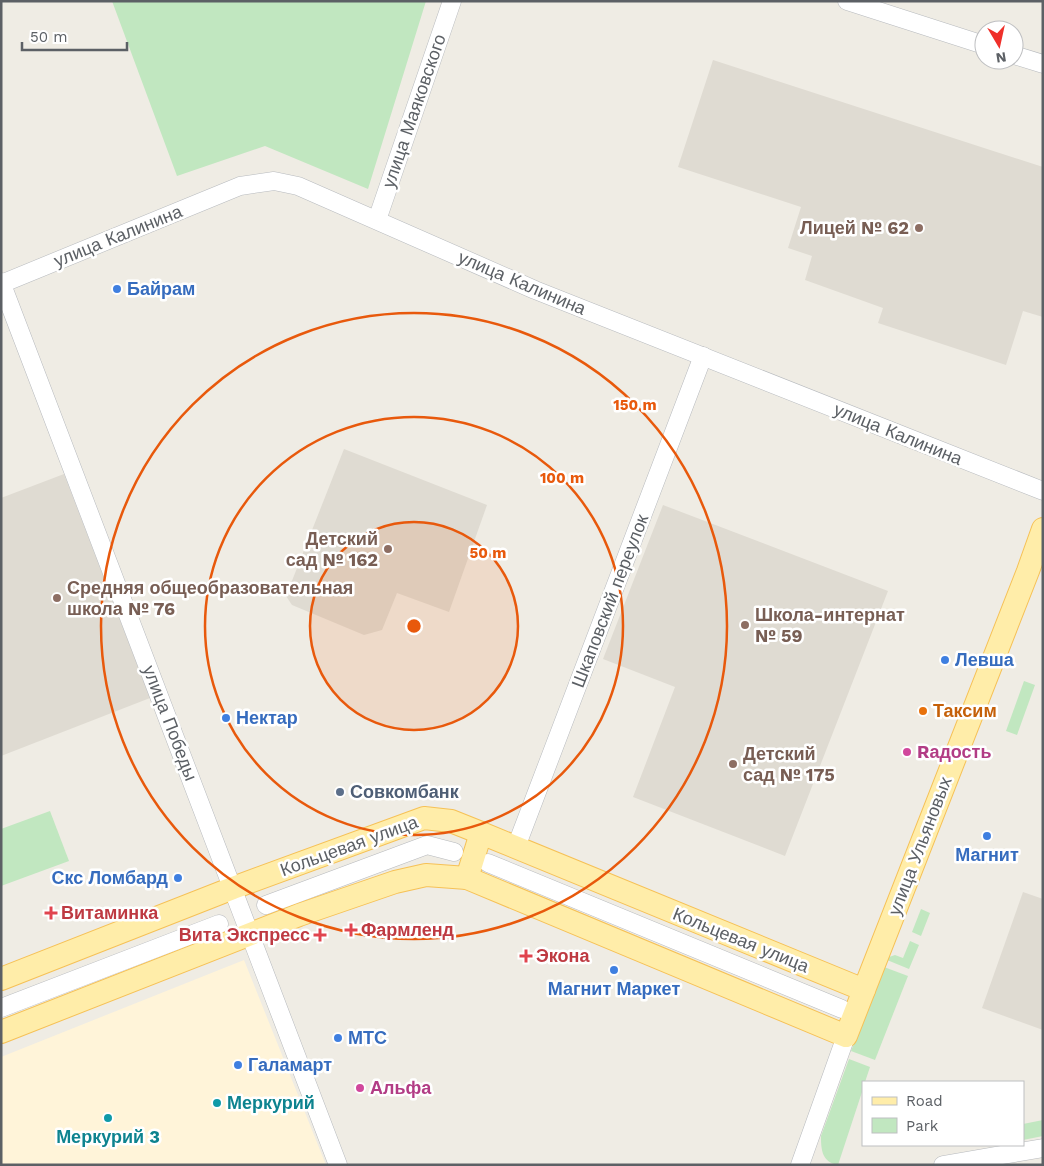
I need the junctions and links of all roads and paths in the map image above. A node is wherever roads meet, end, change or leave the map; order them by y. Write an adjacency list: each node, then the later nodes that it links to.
1 (452, 1): 6 (street, улица Маяковского)
2 (847, 1): 3 (street)
3 (974, 42)
4 (1024, 58): 5 (street)
5 (1043, 64)
6 (377, 220): 7 (street, улица Калинина); 8 (street, улица Калинина)
7 (2, 283): 16 (street, улица Победы)
8 (703, 356): 9 (street, улица Калинина); 12 (street, Шкаповский переулок)
9 (1043, 491)
10 (1043, 529): 21 (main road, улица Ульяновых)
11 (481, 833): 12 (main road, Кольцевая улица); 15 (main road); 16 (main road, Кольцевая улица)
12 (516, 847): 21 (main road, Кольцевая улица)
13 (454, 852): 17 (street)
14 (488, 863): 23 (street)
15 (467, 878): 19 (main road); 25 (main road)
16 (233, 888): 19 (street, улица Победы); 20 (main road, Кольцевая улица)
17 (266, 906)
18 (218, 924): 22 (street)
19 (251, 935): 24 (main road); 27 (street, улица Победы)
20 (1, 979)
21 (864, 990): 25 (main road, улица Ульяновых)
22 (1, 1008)
23 (842, 1009)
24 (1, 1032)
25 (846, 1036): 28 (street, улица Ульяновых)
26 (1043, 1148): 29 (street)
27 (338, 1165)
28 (800, 1165)
29 (944, 1165)

